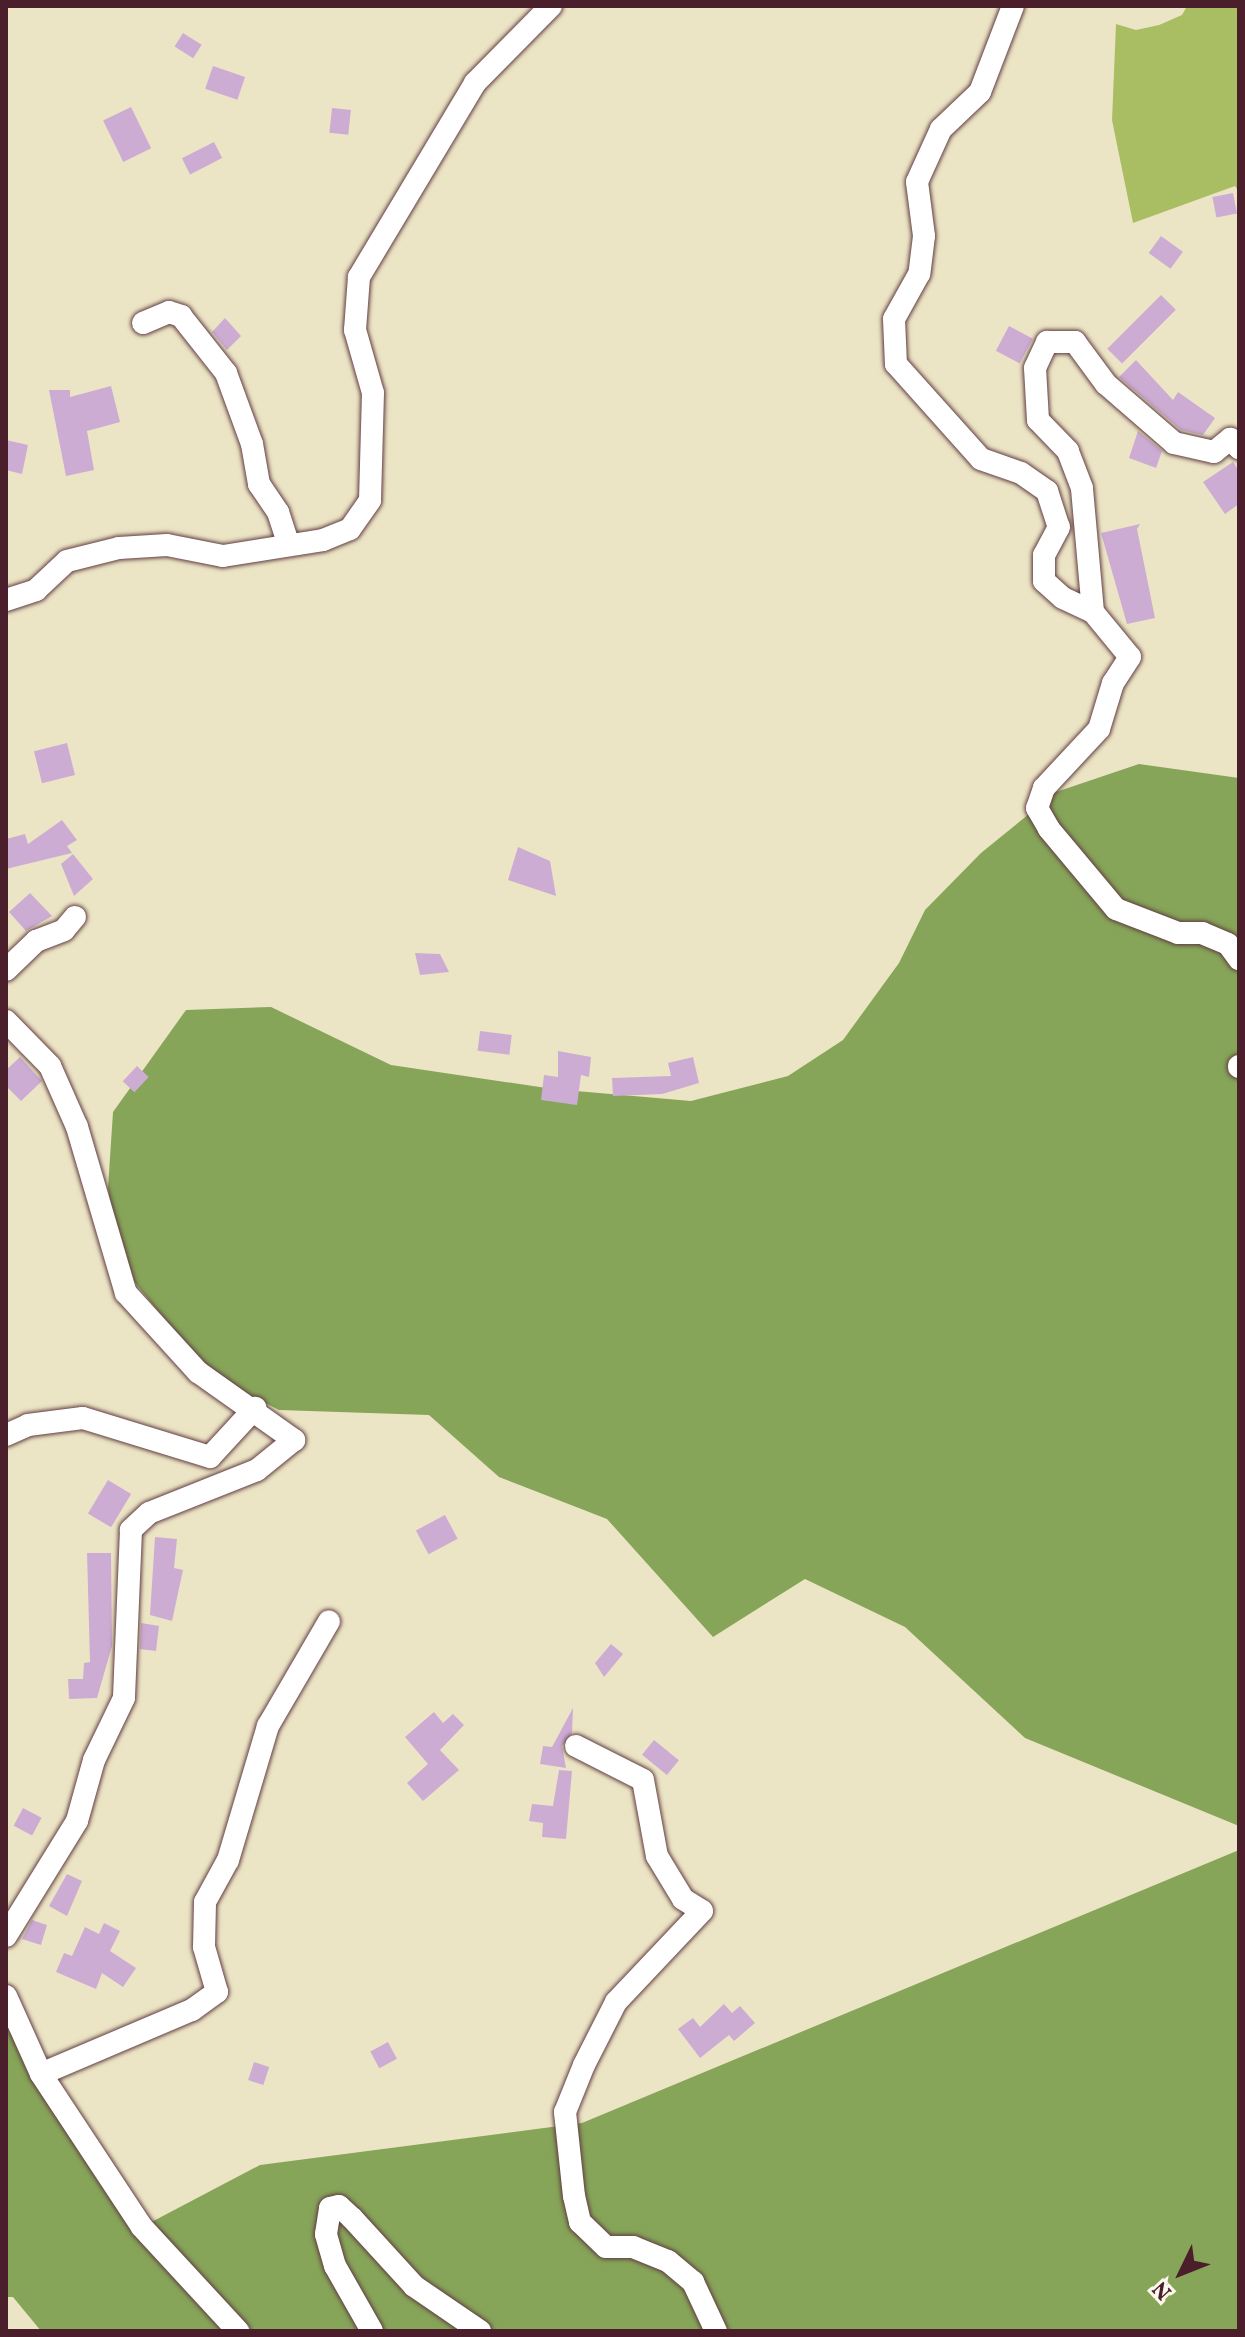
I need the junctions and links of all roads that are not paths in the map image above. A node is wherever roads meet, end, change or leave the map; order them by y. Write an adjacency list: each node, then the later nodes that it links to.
1 (551, 6): 5 (street)
2 (1013, 6): 7 (street)
3 (143, 323): 5 (street)
4 (1239, 448): 7 (street)
5 (288, 542): 6 (street)
6 (6, 600)
7 (1093, 612): 9 (street)
8 (75, 917): 10 (street)
9 (1239, 959)
10 (6, 970)
11 (6, 1021): 12 (street)
12 (255, 1408): 13 (street); 16 (street)
13 (6, 1435)
14 (329, 1621): 18 (street)
15 (576, 1746): 22 (street)
16 (6, 1936)
17 (6, 1996): 18 (street)
18 (41, 2074): 19 (street)
19 (238, 2331)
20 (372, 2331): 21 (street)
21 (480, 2331)
22 (716, 2331)

